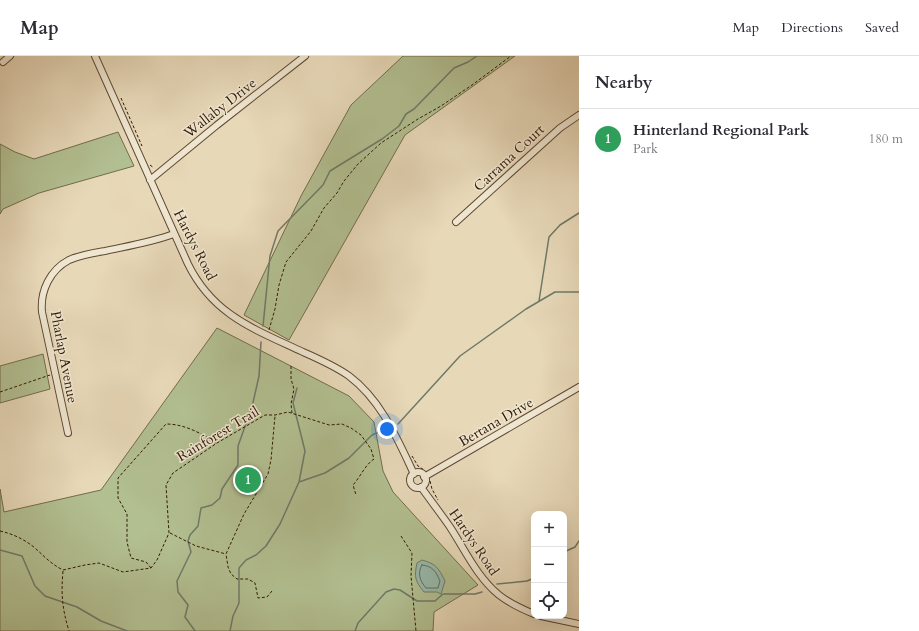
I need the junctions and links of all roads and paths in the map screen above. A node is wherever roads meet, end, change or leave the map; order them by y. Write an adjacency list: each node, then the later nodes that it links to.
1 (10, 56): 5 (street)
2 (95, 56): 7 (street, Hardys Road)
3 (305, 56): 7 (street, Wallaby Drive)
4 (510, 56): 10 (path)
5 (3, 62)
6 (579, 115): 8 (street, Carrama Court)
7 (150, 180): 9 (street, Hardys Road)
8 (456, 222)
9 (174, 234): 10 (street, Hardys Road); 12 (street, Pharlap Avenue)
10 (267, 335): 21 (street, Hardys Road)
11 (291, 366): 15 (path)
12 (55, 374): 14 (path); 17 (street, Pharlap Avenue)
13 (579, 387): 22 (street, Bertana Drive)
14 (0, 392)
15 (292, 413): 16 (path, Rainforest Trail); 25 (path)
16 (275, 415): 18 (path, Rainforest Trail); 30 (path)
17 (68, 433)
18 (217, 443): 28 (path, Rainforest Trail); 31 (path)
19 (410, 451): 20 (path)
20 (426, 470)
21 (414, 474): 22 (street); 24 (street)
22 (424, 477): 24 (street)
23 (431, 478): 26 (path)
24 (421, 487): 34 (street, Hardys Road)
25 (356, 495)
26 (440, 502)
27 (0, 531): 32 (path)
28 (169, 533): 30 (path); 31 (path, Rainforest Trail)
29 (401, 536): 38 (path)
30 (226, 554): 33 (path)
31 (151, 568): 32 (path)
32 (63, 570): 37 (path)
33 (272, 591)
34 (531, 613)
35 (555, 619): 36 (street)
36 (579, 624)
37 (69, 631)
38 (416, 631)

